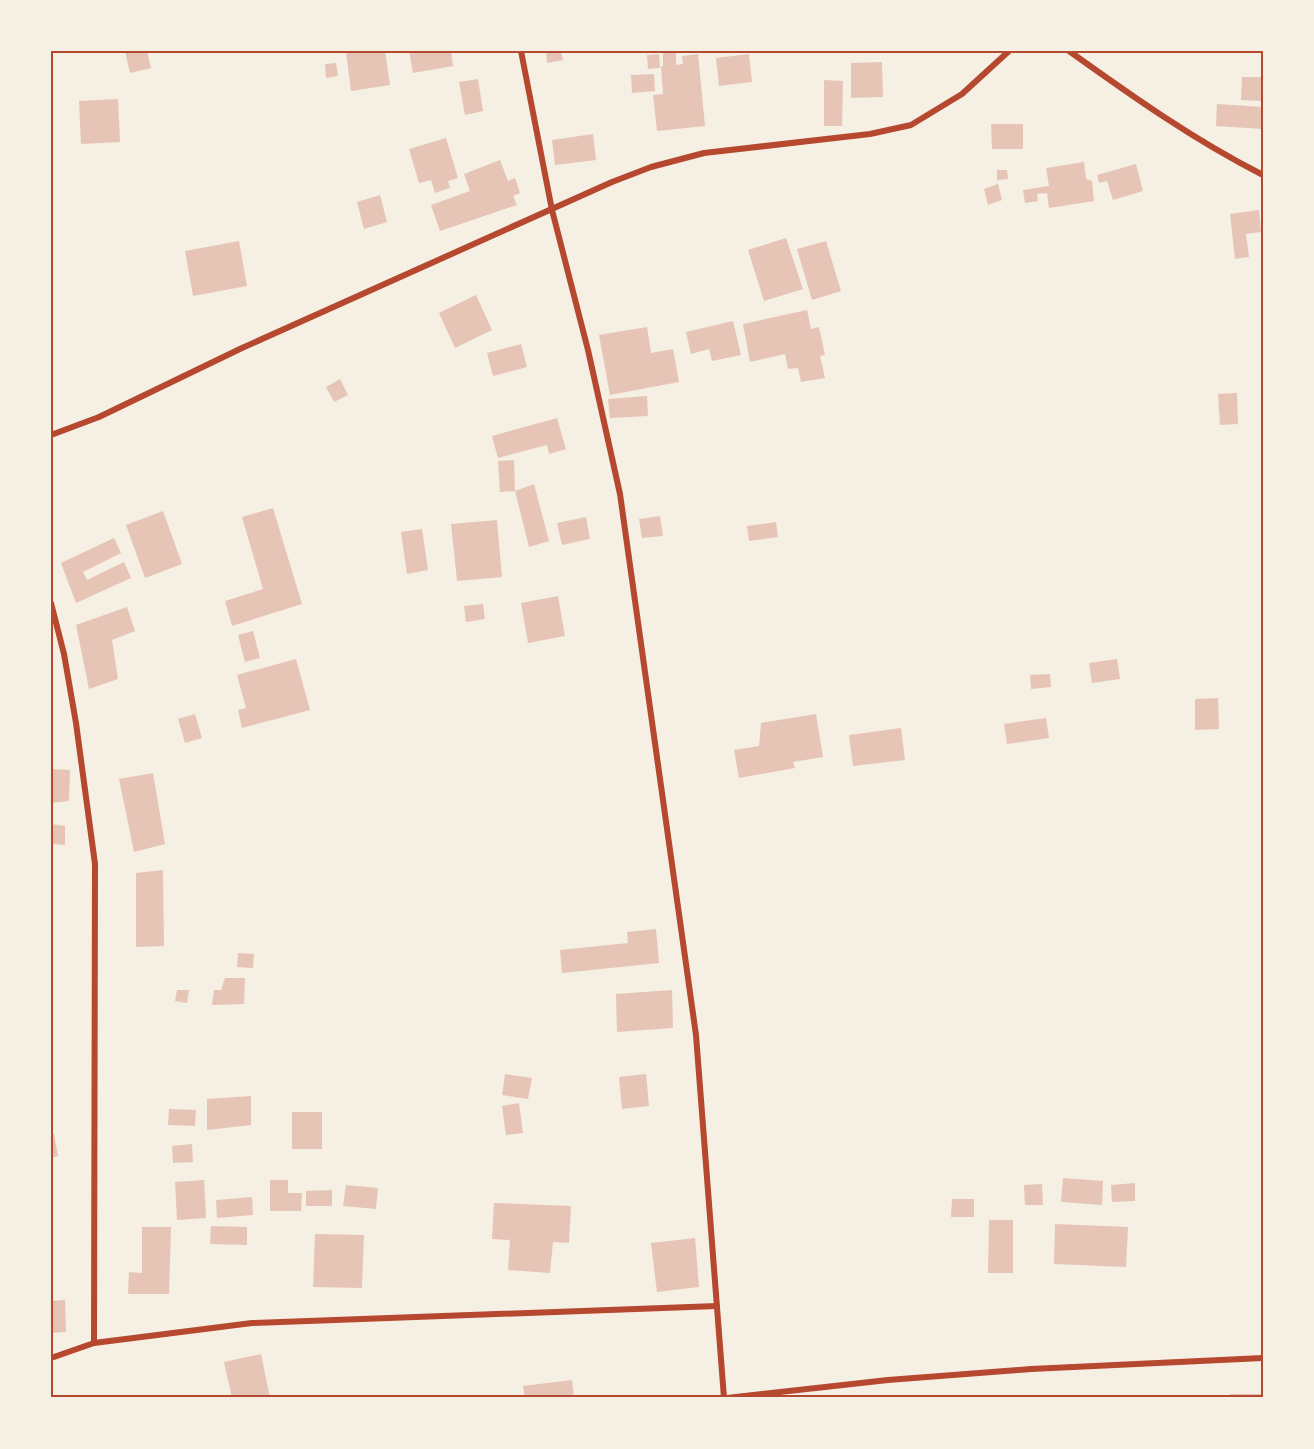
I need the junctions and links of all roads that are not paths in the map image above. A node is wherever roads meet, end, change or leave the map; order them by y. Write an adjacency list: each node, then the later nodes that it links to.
1 (521, 51): 5 (street)
2 (1009, 51): 5 (street)
3 (1069, 51): 4 (street)
4 (1263, 175)
5 (552, 210): 6 (street); 8 (street)
6 (51, 435)
7 (51, 603): 9 (street)
8 (717, 1306): 9 (street); 12 (street)
9 (94, 1343): 10 (street)
10 (51, 1358)
11 (1263, 1359): 12 (street)
12 (726, 1398)

